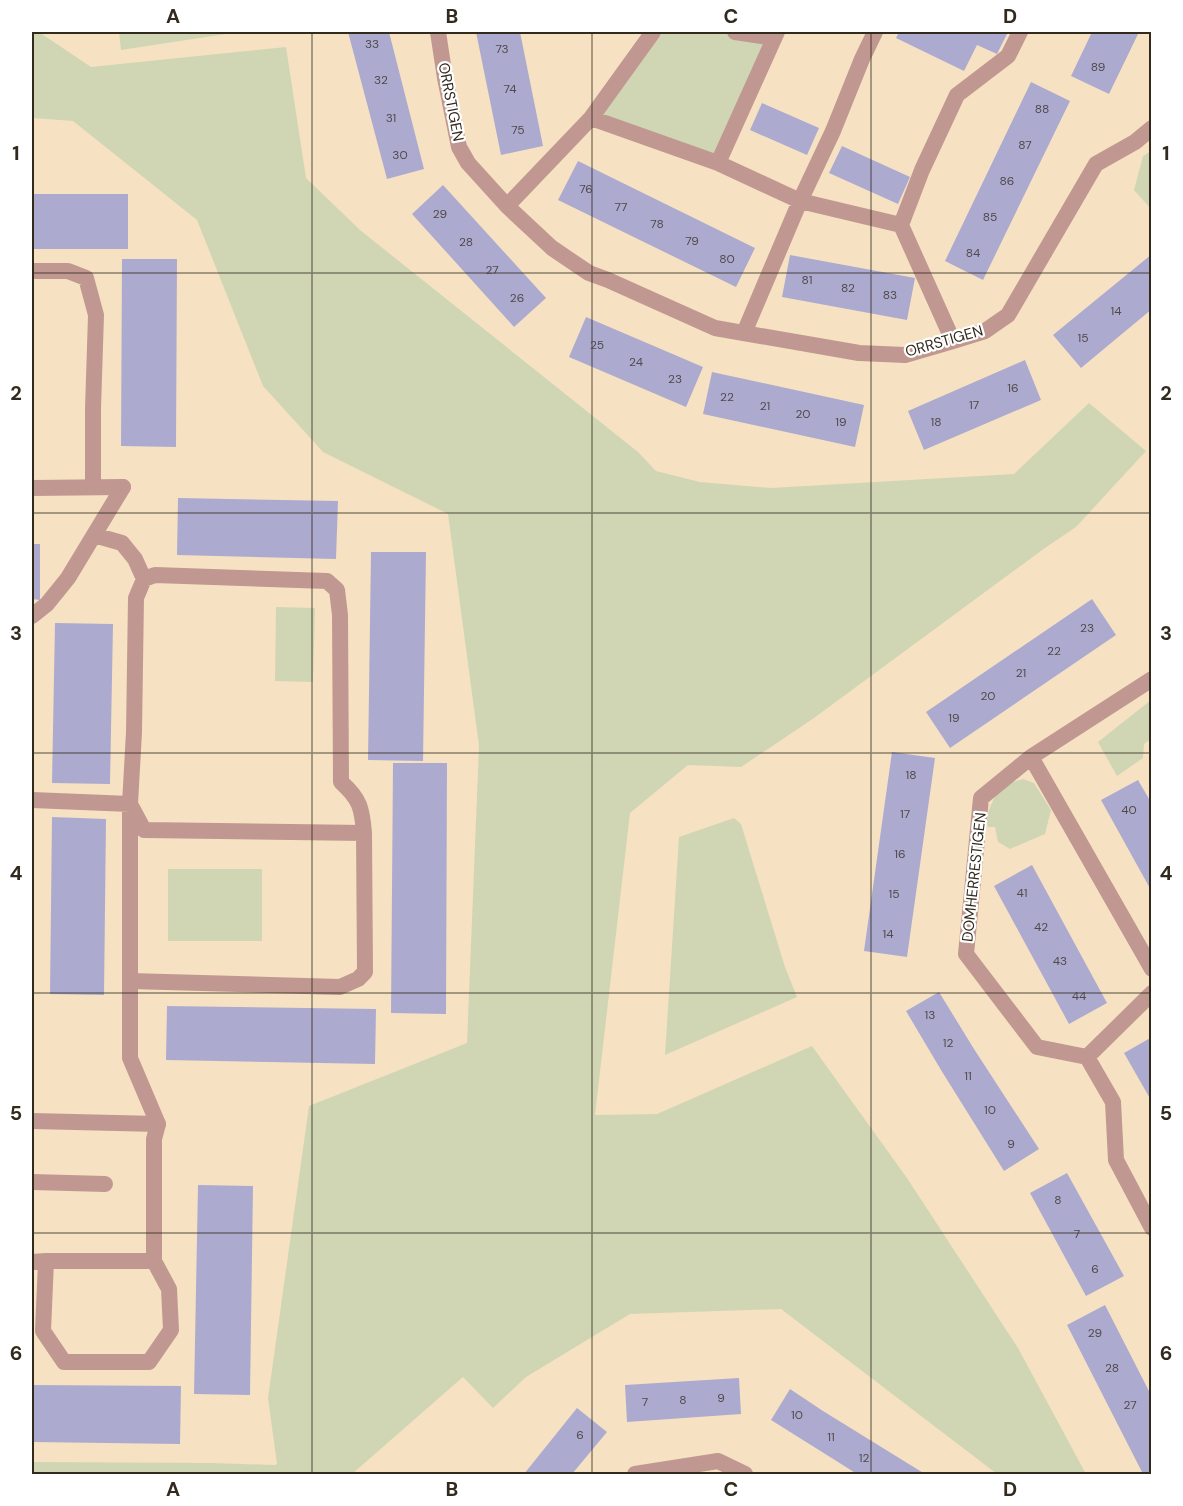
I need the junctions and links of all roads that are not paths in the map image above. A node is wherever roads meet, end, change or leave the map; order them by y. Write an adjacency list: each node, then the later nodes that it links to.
1 (438, 32): 11 (street, ORRSTIGEN)
2 (653, 32): 7 (street)
3 (735, 32): 6 (street)
4 (875, 32): 10 (street)
5 (1020, 32): 12 (street)
6 (776, 35): 9 (street)
7 (591, 118): 9 (street); 11 (street)
8 (1152, 128): 15 (street, ORRSTIGEN)
9 (718, 163): 10 (street)
10 (800, 201): 12 (street); 14 (street)
11 (507, 206): 14 (street, ORRSTIGEN)
12 (901, 225): 15 (street)
13 (32, 271): 16 (street)
14 (744, 333): 15 (street, ORRSTIGEN)
15 (953, 341)
16 (93, 487): 17 (street); 18 (street)
17 (32, 488)
18 (94, 535): 19 (street); 20 (street)
19 (144, 579): 24 (street); 25 (street)
20 (32, 616)
21 (1152, 679): 22 (street, DOMHERRESTIGEN)
22 (1031, 757): 26 (street); 29 (street, DOMHERRESTIGEN)
23 (32, 800): 24 (street)
24 (130, 804): 25 (street); 27 (street)
25 (364, 833): 27 (street)
26 (1152, 969)
27 (130, 981): 31 (street)
28 (1152, 993): 29 (street)
29 (1087, 1057): 34 (street)
30 (32, 1121): 31 (street)
31 (158, 1124): 36 (street)
32 (32, 1182): 33 (street)
33 (105, 1184)
34 (1152, 1228)
35 (39, 1262): 36 (street); 36 (street)
36 (154, 1262)
37 (635, 1474): 38 (street)
38 (745, 1474)

